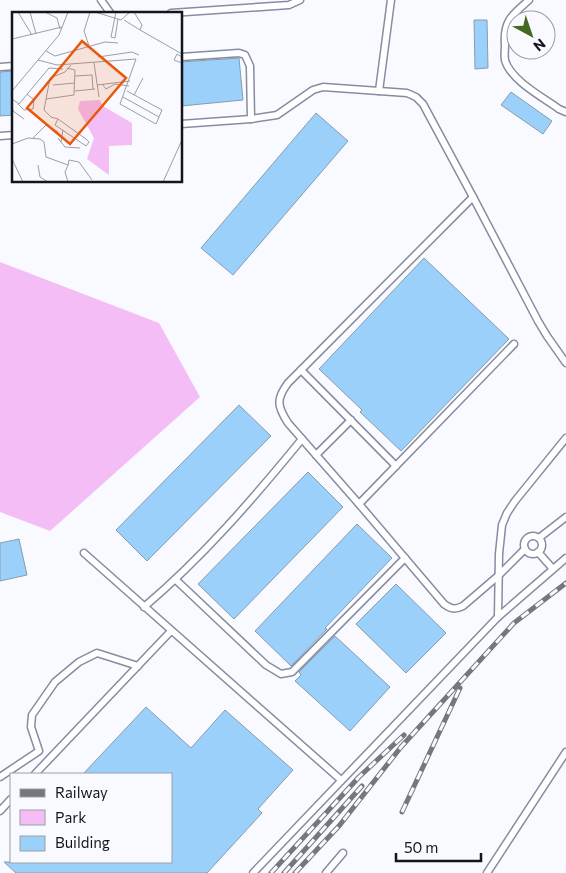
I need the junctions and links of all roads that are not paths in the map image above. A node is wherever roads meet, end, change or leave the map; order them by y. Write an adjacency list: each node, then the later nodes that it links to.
1 (101, 0): 5 (lane)
2 (300, 0): 6 (lane)
3 (391, 0): 8 (lane)
4 (529, 0): 9 (lane)
5 (110, 12)
6 (182, 12)
7 (182, 57): 10 (lane)
8 (379, 91): 10 (lane); 12 (lane)
9 (566, 112)
10 (251, 119): 11 (lane)
11 (182, 124)
12 (473, 197): 14 (lane); 15 (lane)
13 (514, 344): 20 (lane)
14 (566, 362)
15 (301, 370): 16 (lane); 18 (lane)
16 (351, 420): 19 (lane); 20 (lane)
17 (566, 438): 30 (lane)
18 (302, 439): 19 (lane); 31 (lane)
19 (316, 455): 21 (lane)
20 (396, 466): 21 (lane)
21 (359, 504): 27 (lane)
22 (566, 517): 23 (lane)
23 (540, 538): 24 (lane); 25 (lane)
24 (525, 549): 25 (lane); 30 (lane)
25 (538, 552): 29 (lane)
26 (84, 553): 32 (lane)
27 (405, 558): 30 (lane); 31 (lane)
28 (566, 558): 29 (lane)
29 (554, 569): 33 (lane)
30 (498, 576): 33 (lane)
31 (176, 580): 32 (lane)
32 (144, 606): 34 (lane)
33 (498, 617): 39 (lane)
34 (171, 631): 35 (lane); 39 (lane)
35 (138, 666): 37 (lane); 38 (lane)
36 (566, 752): 45 (lane)
37 (36, 773)
38 (0, 777)
39 (341, 780): 43 (lane)
40 (10, 800): 41 (lane)
41 (0, 811)
42 (344, 853): 44 (lane)
43 (253, 873)
44 (326, 873)
45 (487, 873)

